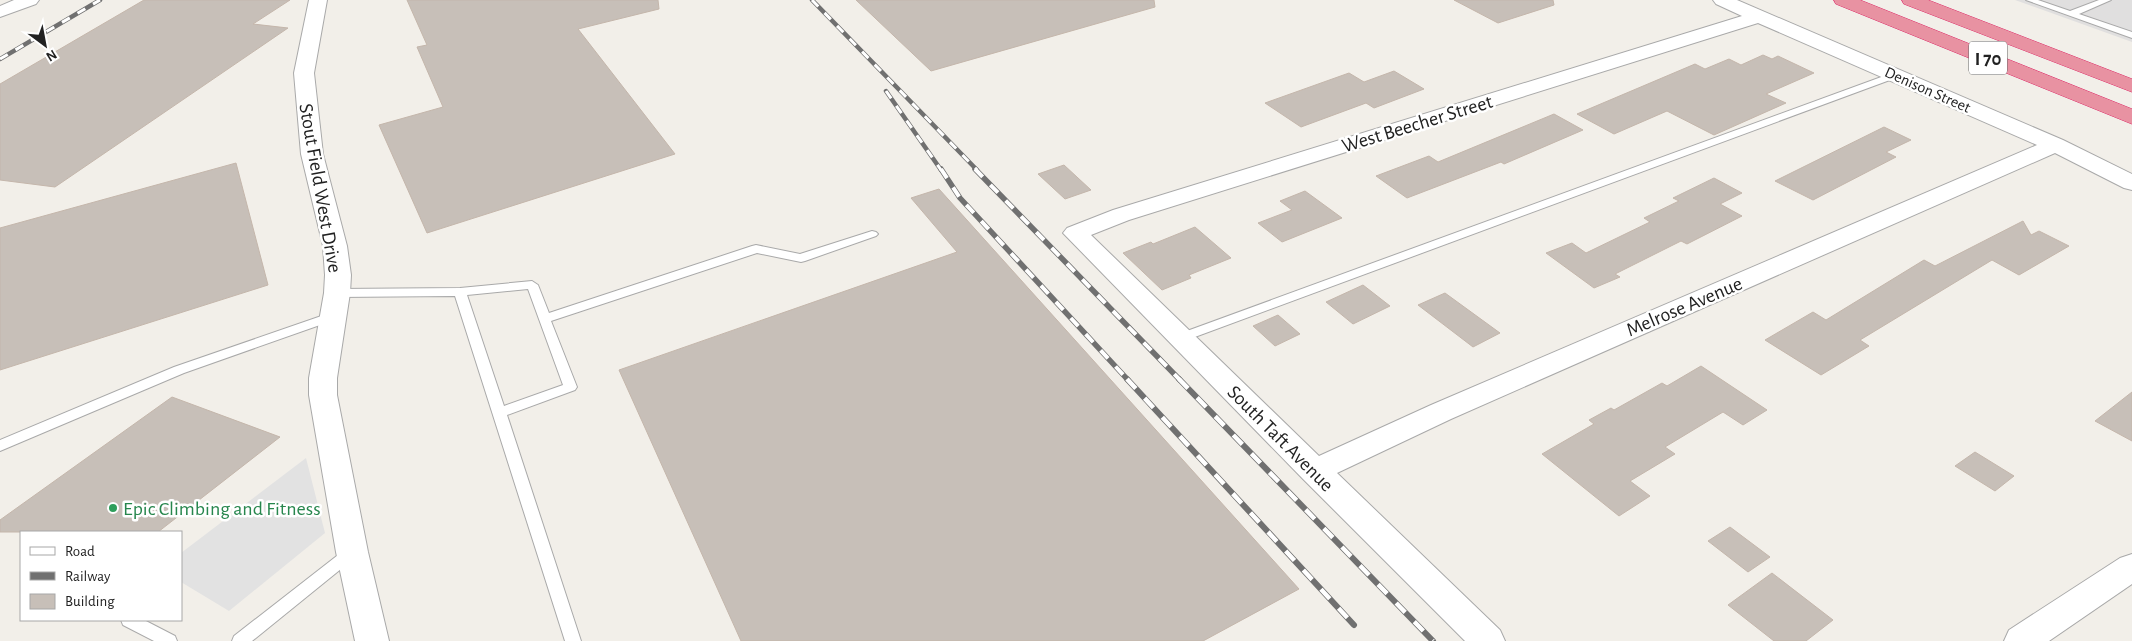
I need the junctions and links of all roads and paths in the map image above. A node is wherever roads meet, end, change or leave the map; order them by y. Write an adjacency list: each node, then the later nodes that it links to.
1 (30, 0): 8 (street)
2 (318, 0): 20 (street, Stout Field West Drive)
3 (1722, 0): 10 (street, Denison Street)
4 (1843, 0): 14 (highway, I 70)
5 (1911, 0): 13 (highway, I 70)
6 (2030, 0): 9 (lane)
7 (2108, 0): 9 (lane)
8 (4, 10)
9 (2070, 14): 11 (lane)
10 (1760, 16): 12 (street, Denison Street); 17 (street, West Beecher Street)
11 (2132, 35)
12 (1895, 75): 15 (street, Denison Street); 22 (lane)
13 (2132, 86)
14 (2132, 117)
15 (2055, 145): 16 (street, Denison Street); 25 (street, Melrose Avenue)
16 (2132, 183)
17 (1075, 233): 22 (street, South Taft Avenue)
18 (872, 234): 21 (lane)
19 (460, 292): 20 (lane); 21 (lane); 23 (lane)
20 (335, 304): 24 (lane); 26 (street, Stout Field West Drive)
21 (546, 318): 23 (lane)
22 (1180, 338): 25 (street, South Taft Avenue)
23 (499, 413): 32 (lane)
24 (0, 446)
25 (1314, 471): 33 (street, South Taft Avenue)
26 (352, 552): 30 (lane); 31 (street, Stout Field West Drive)
27 (2132, 567): 34 (street)
28 (132, 621): 29 (lane)
29 (169, 641)
30 (240, 641)
31 (371, 641)
32 (573, 641)
33 (1488, 641)
34 (2021, 641)

